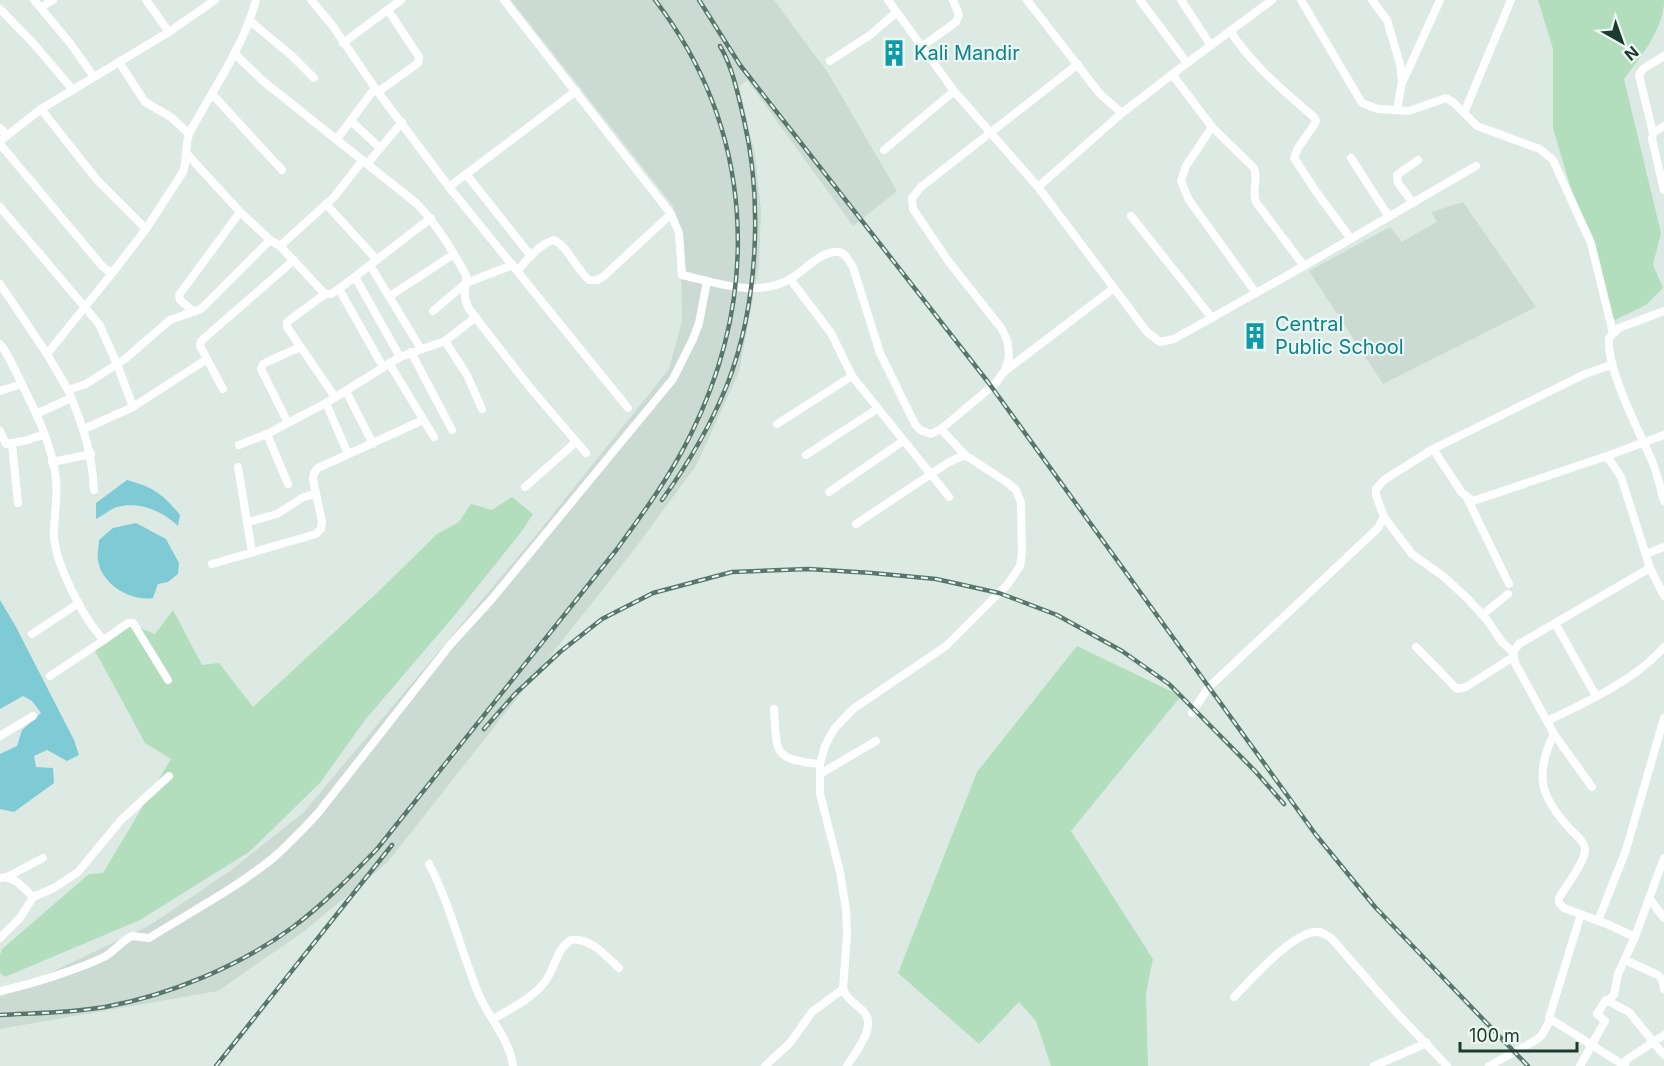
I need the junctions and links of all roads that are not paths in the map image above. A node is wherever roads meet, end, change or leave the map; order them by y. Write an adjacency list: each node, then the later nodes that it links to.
1 (34, 0): 20 (street)
2 (53, 0): 20 (street)
3 (146, 0): 26 (street)
4 (215, 0): 19 (street)
5 (256, 0): 24 (street)
6 (311, 0): 27 (street)
7 (401, 0): 22 (street)
8 (504, 0): 42 (street)
9 (888, 0): 23 (street)
10 (952, 0): 29 (street)
11 (1027, 0): 35 (street)
12 (1181, 0): 28 (street)
13 (1272, 0): 25 (street)
14 (1301, 0): 46 (street)
15 (1372, 0): 39 (street)
16 (1440, 0): 39 (street)
17 (1511, 0): 48 (street)
18 (1144, 1): 34 (street)
19 (204, 3): 26 (street)
20 (42, 7): 37 (street)
21 (0, 9): 40 (street)
22 (388, 10): 27 (street); 41 (street)
23 (897, 12): 29 (street); 33 (street)
24 (250, 21): 30 (street); 38 (street)
25 (1230, 31): 28 (street); 81 (street)
26 (169, 32): 32 (street)
27 (343, 43): 41 (street)
28 (1210, 44): 34 (street)
29 (923, 46): 43 (street)
30 (234, 53): 44 (street); 58 (street)
31 (1664, 56): 55 (street)
32 (119, 62): 37 (street); 56 (street)
33 (830, 62)
34 (1187, 63): 36 (street)
35 (1077, 64): 47 (street); 54 (street)
36 (1172, 74): 47 (street); 52 (street)
37 (94, 77): 40 (street)
38 (314, 78)
39 (1402, 82): 46 (street)
40 (73, 90): 45 (street)
41 (377, 90): 49 (street); 50 (street)
42 (576, 91): 68 (street); 76 (street)
43 (954, 91): 54 (street); 61 (street)
44 (213, 94): 56 (street); 67 (street)
45 (41, 109): 57 (street); 80 (street)
46 (1397, 110): 48 (street)
47 (1122, 113): 70 (street)
48 (1464, 113): 107 (street)
49 (351, 121): 58 (street); 60 (street)
50 (402, 122): 60 (street); 69 (street)
51 (1664, 126): 55 (street)
52 (1212, 127): 88 (street); 98 (street)
53 (0, 128): 57 (street)
54 (990, 133): 70 (street); 119 (street)
55 (1653, 133): 71 (street)
56 (189, 134): 62 (street)
57 (7, 135): 59 (street)
58 (336, 139): 65 (street)
59 (0, 143): 90 (street)
60 (380, 148): 65 (street)
61 (884, 150)
62 (187, 154): 75 (street); 80 (street)
63 (1351, 158): 78 (street)
64 (1418, 160): 73 (street)
65 (366, 162): 72 (street); 79 (street)
66 (1476, 166): 73 (street)
67 (282, 171)
68 (466, 174): 69 (street); 85 (street)
69 (449, 187): 89 (street)
70 (1038, 187): 96 (street)
71 (1664, 190)
72 (326, 204): 83 (street); 87 (street)
73 (1413, 204): 78 (street)
74 (0, 207): 101 (street)
75 (240, 212): 82 (street); 104 (street)
76 (671, 214): 85 (street); 93 (street)
77 (1131, 216): 106 (street)
78 (1389, 217): 81 (street)
79 (431, 218): 84 (street); 87 (street)
80 (146, 229): 90 (street)
81 (1351, 239): 88 (street)
82 (270, 240): 83 (street); 104 (street)
83 (280, 246): 86 (street)
84 (454, 254): 94 (street); 100 (street)
85 (531, 256): 89 (street)
86 (294, 260): 99 (street); 115 (street)
87 (374, 263): 91 (street); 100 (street)
88 (1304, 266): 98 (street)
89 (515, 268): 94 (street); 129 (street)
90 (113, 272): 101 (street)
91 (355, 277): 97 (street); 114 (street)
92 (790, 279): 93 (street); 120 (street); 137 (street)
93 (707, 281): 218 (street)
94 (466, 283): 102 (street); 105 (street)
95 (0, 284): 113 (street)
96 (1113, 288): 106 (street); 119 (street)
97 (339, 289): 99 (street); 117 (street)
98 (1256, 293): 106 (street)
99 (325, 294): 110 (street)
100 (390, 296): 111 (street)
101 (84, 307): 113 (street); 116 (street)
102 (434, 311)
103 (1664, 311): 107 (street)
104 (194, 312): 116 (street)
105 (476, 317): 108 (street); 145 (street)
106 (1212, 318)
107 (1612, 333): 118 (street)
108 (445, 341): 111 (street); 130 (street)
109 (0, 345): 121 (street)
110 (300, 346): 126 (street); 134 (street)
111 (421, 349): 112 (street)
112 (411, 352): 114 (street); 138 (street)
113 (47, 354): 125 (street)
114 (400, 357): 117 (street)
115 (207, 359): 122 (street); 128 (street)
116 (117, 364): 125 (street); 128 (street)
117 (386, 365): 123 (street); 133 (street)
118 (1611, 365): 146 (street); 150 (street)
119 (1003, 372): 137 (street)
120 (852, 376): 131 (street); 135 (street)
121 (22, 384): 124 (street); 132 (street)
122 (223, 389)
123 (346, 391): 126 (street); 148 (street)
124 (0, 392)
125 (70, 394): 132 (street); 136 (street)
126 (335, 397): 127 (street)
127 (326, 403): 134 (street); 153 (street)
128 (133, 407): 136 (street)
129 (628, 408)
130 (482, 409)
131 (877, 409): 144 (street); 154 (street)
132 (36, 414): 141 (street)
133 (423, 420): 143 (street); 148 (street)
134 (288, 423): 140 (street)
135 (777, 424)
136 (84, 429): 152 (street)
137 (941, 429): 155 (street)
138 (452, 430)
139 (0, 431): 147 (street)
140 (267, 434): 149 (street); 160 (street)
141 (44, 435): 147 (street); 157 (street)
142 (1664, 435): 146 (street)
143 (434, 437)
144 (903, 441): 159 (street); 163 (street)
145 (576, 442): 151 (street); 161 (street)
146 (1644, 443): 156 (street); 167 (street)
147 (12, 444): 168 (street)
148 (373, 444): 153 (street)
149 (239, 445)
150 (1433, 449): 166 (street); 169 (street)
151 (586, 453)
152 (91, 454): 157 (street); 162 (street)
153 (348, 454): 164 (street)
154 (806, 455)
155 (964, 455): 159 (street); 199 (street)
156 (1604, 457): 166 (street); 174 (street)
157 (52, 462): 180 (street)
158 (238, 467): 170 (street)
159 (931, 475): 165 (street); 171 (street)
160 (288, 484)
161 (525, 487)
162 (94, 490)
163 (829, 492)
164 (316, 493): 170 (street); 173 (street)
165 (950, 497)
166 (1467, 498): 177 (street)
167 (1664, 501)
168 (18, 502)
169 (1384, 517): 181 (street); 192 (street)
170 (248, 522): 173 (street)
171 (856, 524)
172 (1664, 547): 174 (street)
173 (252, 552): 175 (street)
174 (1646, 554): 176 (street)
175 (212, 564)
176 (1650, 568): 179 (street); 182 (street)
177 (1509, 584)
178 (1508, 594): 181 (street)
179 (1664, 596)
180 (79, 603): 183 (street); 184 (street)
181 (1482, 615): 187 (street)
182 (1555, 623): 187 (street); 190 (street)
183 (32, 634)
184 (104, 640): 188 (street); 189 (street)
185 (1416, 647): 187 (street)
186 (1663, 650): 190 (street)
187 (1513, 654): 195 (street)
188 (50, 676)
189 (168, 680)
190 (1596, 696): 195 (street)
191 (774, 709): 199 (street)
192 (1192, 713)
193 (33, 716): 197 (street)
194 (1664, 718): 211 (street)
195 (1547, 721): 196 (street)
196 (1554, 734): 202 (street); 209 (street)
197 (0, 736)
198 (876, 741): 200 (street)
199 (820, 764): 200 (street)
200 (820, 774): 216 (street)
201 (169, 776): 207 (street)
202 (1592, 788)
203 (43, 858): 206 (street)
204 (1664, 858): 208 (street)
205 (429, 864): 221 (street)
206 (3, 877): 207 (street)
207 (33, 897): 212 (street)
208 (1649, 897): 210 (street); 213 (street)
209 (1581, 914): 211 (street); 222 (street)
210 (1664, 918)
211 (1598, 921): 213 (street)
212 (0, 938)
213 (1635, 938): 214 (street)
214 (1625, 960): 217 (street); 220 (street)
215 (619, 968): 221 (street)
216 (843, 989): 229 (street); 230 (street)
217 (1664, 989)
218 (0, 991)
219 (1234, 997): 225 (street)
220 (1608, 1000): 224 (street); 226 (street)
221 (493, 1019): 228 (street)
222 (1550, 1020): 226 (street); 233 (street)
223 (1664, 1035): 224 (street)
224 (1654, 1041): 227 (street); 235 (street)
225 (1427, 1043): 231 (street); 232 (street)
226 (1593, 1046): 234 (street); 235 (street)
227 (1664, 1055)
228 (513, 1066)
229 (765, 1066)
230 (847, 1066)
231 (1374, 1066)
232 (1447, 1066)
233 (1489, 1066)
234 (1580, 1066)
235 (1625, 1066)

